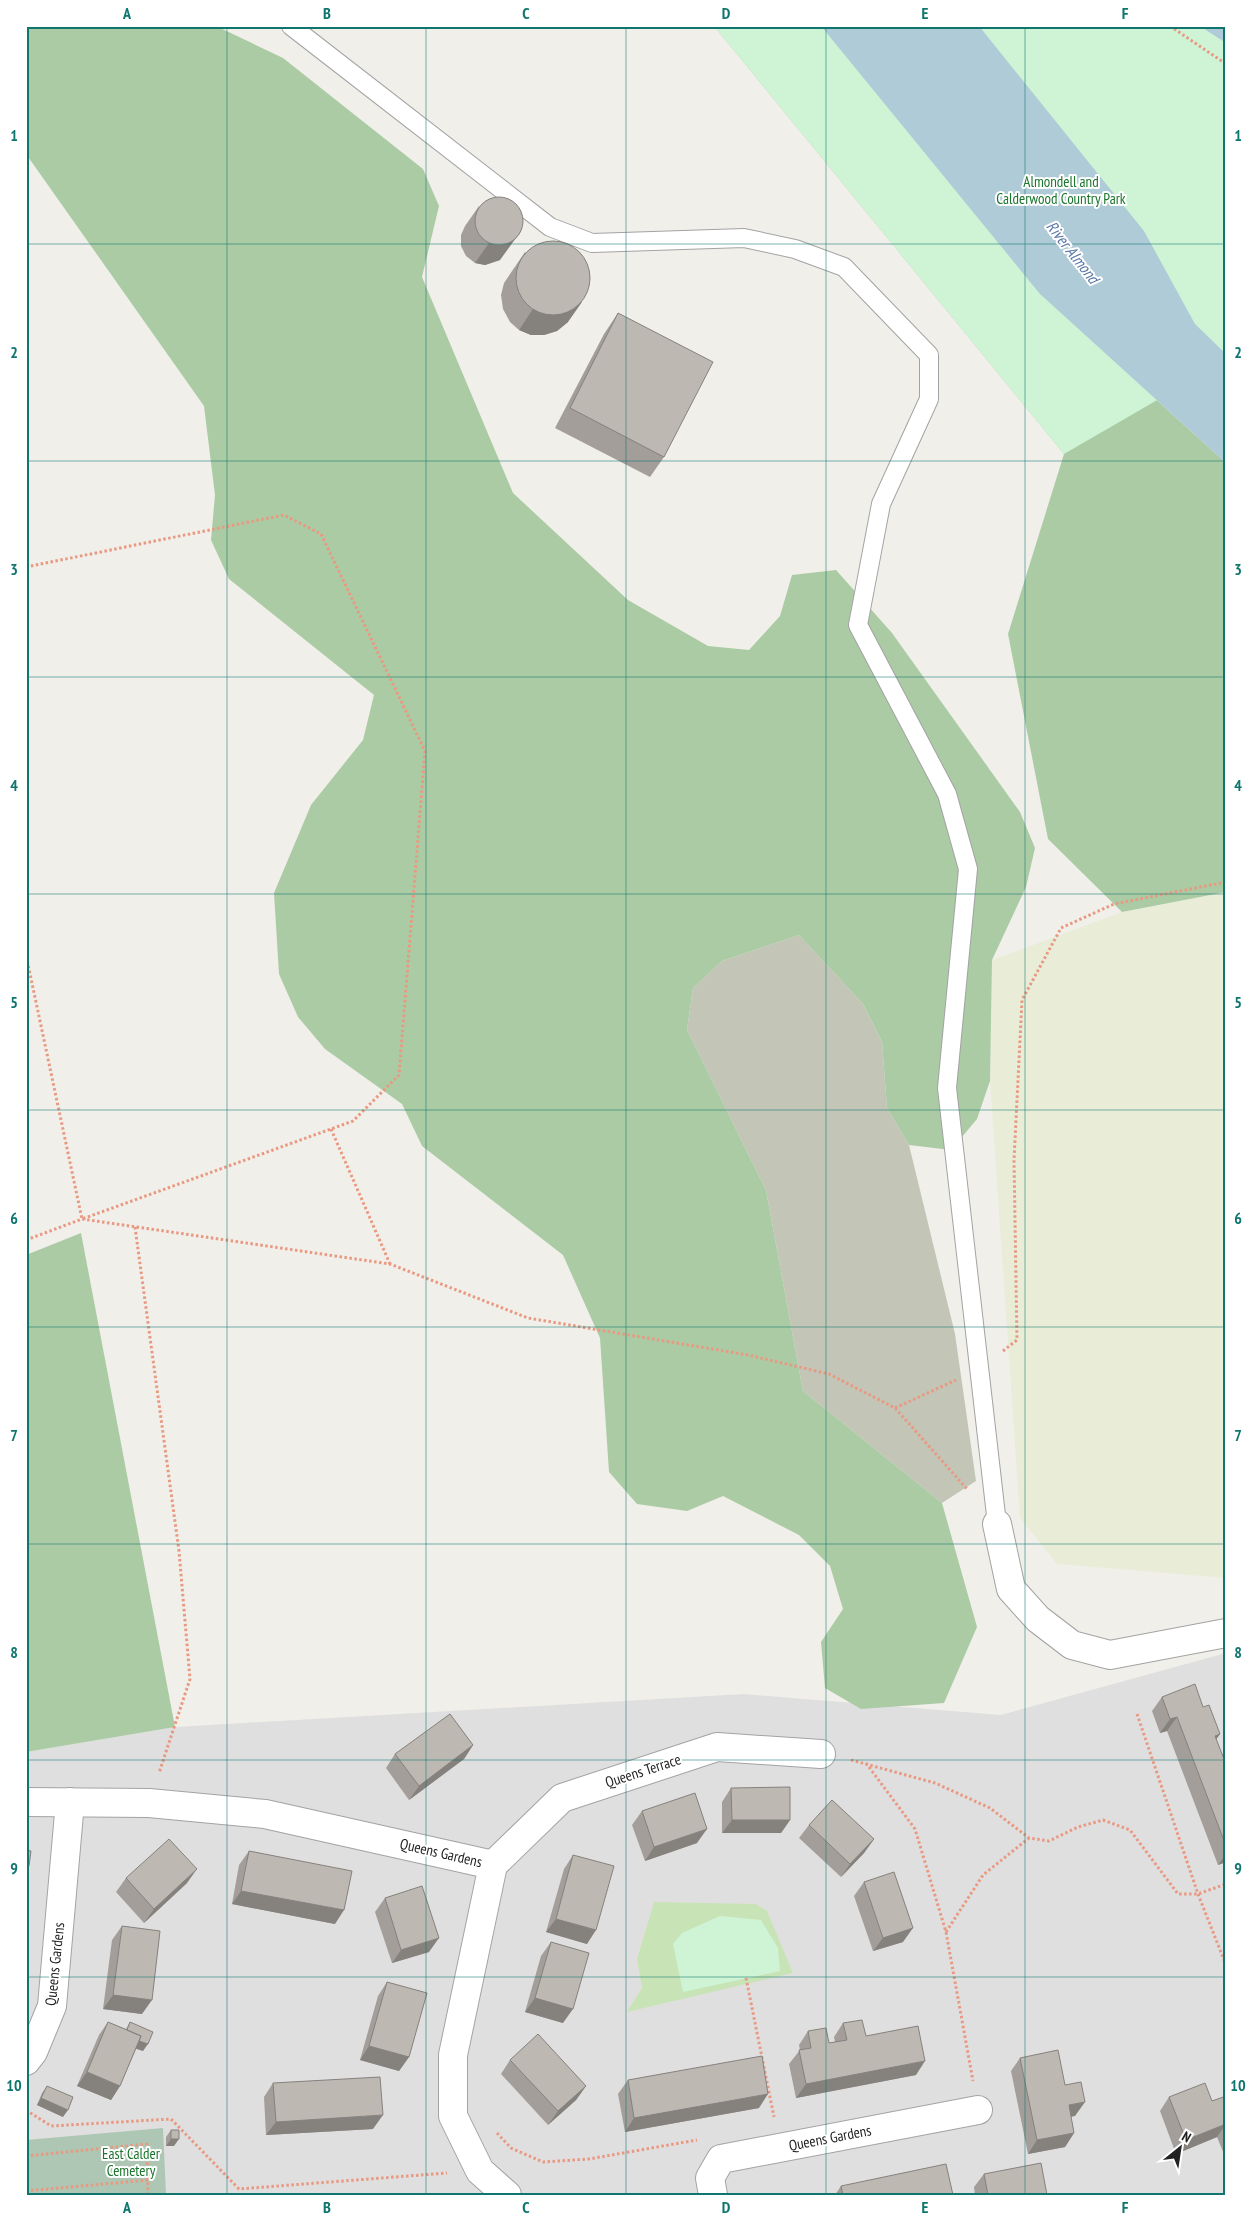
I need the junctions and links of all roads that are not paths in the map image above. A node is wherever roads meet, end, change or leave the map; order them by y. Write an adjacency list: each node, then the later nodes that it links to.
1 (291, 26): 2 (lane)
2 (997, 1524): 3 (street)
3 (1226, 1633)
4 (821, 1754): 7 (street, Queens Terrace)
5 (26, 1802): 6 (street, Queens Gardens)
6 (70, 1802): 7 (street, Queens Gardens); 8 (street, Queens Gardens)
7 (493, 1865): 10 (street, Queens Gardens)
8 (26, 2061)
9 (978, 2110): 11 (street, Queens Gardens)
10 (508, 2195)
11 (714, 2195)

